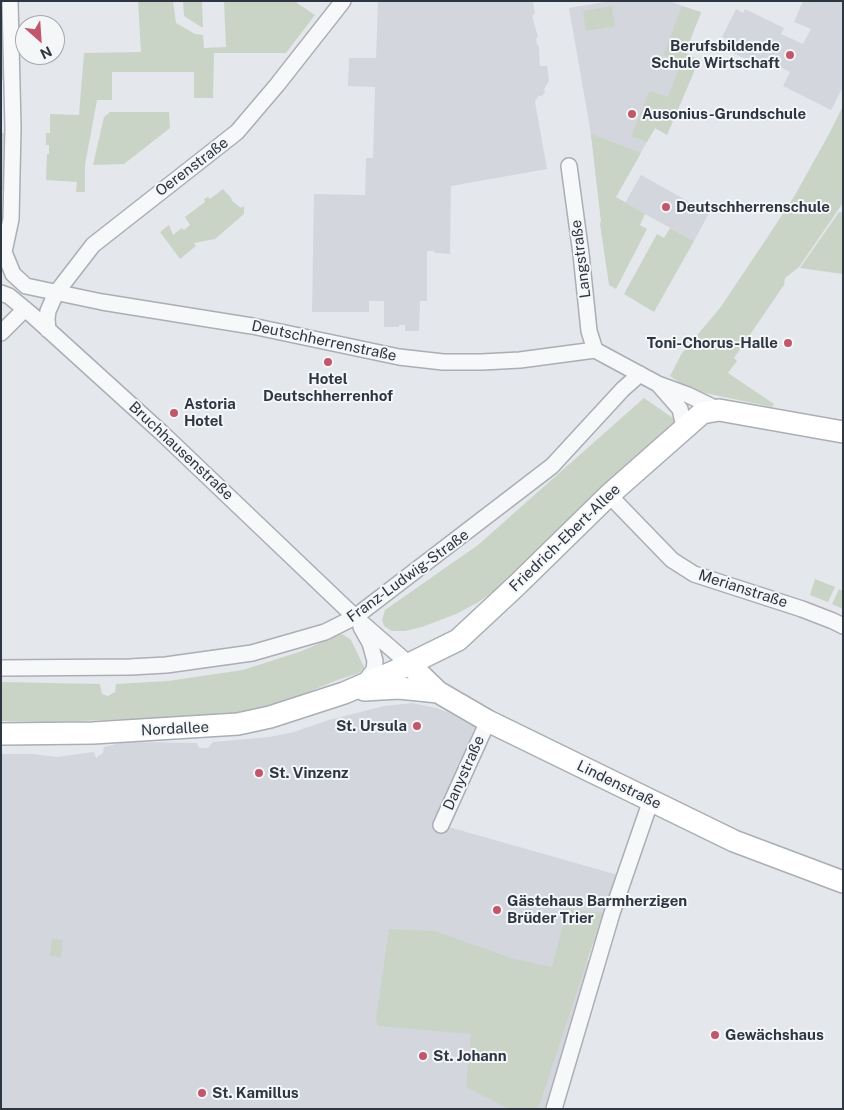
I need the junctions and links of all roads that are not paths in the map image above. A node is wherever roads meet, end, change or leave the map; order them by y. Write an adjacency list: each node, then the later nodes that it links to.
1 (10, 1): 3 (street)
2 (343, 1): 10 (street, Oerenstraße)
3 (11, 84): 4 (street); 6 (street)
4 (1, 102)
5 (1, 108): 6 (street)
6 (13, 128): 8 (street)
7 (568, 166): 14 (street, Langstraße)
8 (3, 254): 10 (street, Deutschherrenstraße)
9 (1, 292): 11 (street, Bruchhausenstraße)
10 (56, 293): 12 (street, Oerenstraße); 14 (street, Deutschherrenstraße)
11 (25, 309): 12 (street, Bruchhausenstraße); 13 (street)
12 (48, 330): 21 (street, Bruchhausenstraße)
13 (1, 333)
14 (595, 350): 15 (street)
15 (640, 374): 16 (street); 21 (street, Franz-Ludwig-Straße)
16 (658, 384): 17 (street); 18 (street)
17 (718, 410): 18 (main road, Friedrich-Ebert-Allee); 19 (main road)
18 (684, 428): 20 (main road, Friedrich-Ebert-Allee)
19 (843, 432)
20 (610, 496): 22 (street, Merianstraße); 23 (main road, Friedrich-Ebert-Allee)
21 (355, 617): 24 (street, Bruchhausenstraße); 25 (street, Franz-Ludwig-Straße); 26 (street, Bruchhausenstraße)
22 (843, 626)
23 (458, 640): 24 (main road, Friedrich-Ebert-Allee); 27 (main road)
24 (409, 664): 26 (main road, Nordallee); 27 (main road, Lindenstraße)
25 (1, 668)
26 (353, 688): 27 (main road, Nordallee); 29 (main road, Nordallee)
27 (433, 688): 28 (main road, Lindenstraße)
28 (488, 721): 30 (main road, Lindenstraße); 31 (street, Danystraße)
29 (1, 734)
30 (651, 800): 32 (main road, Lindenstraße); 33 (street)
31 (441, 824)
32 (843, 882)
33 (554, 1109)

